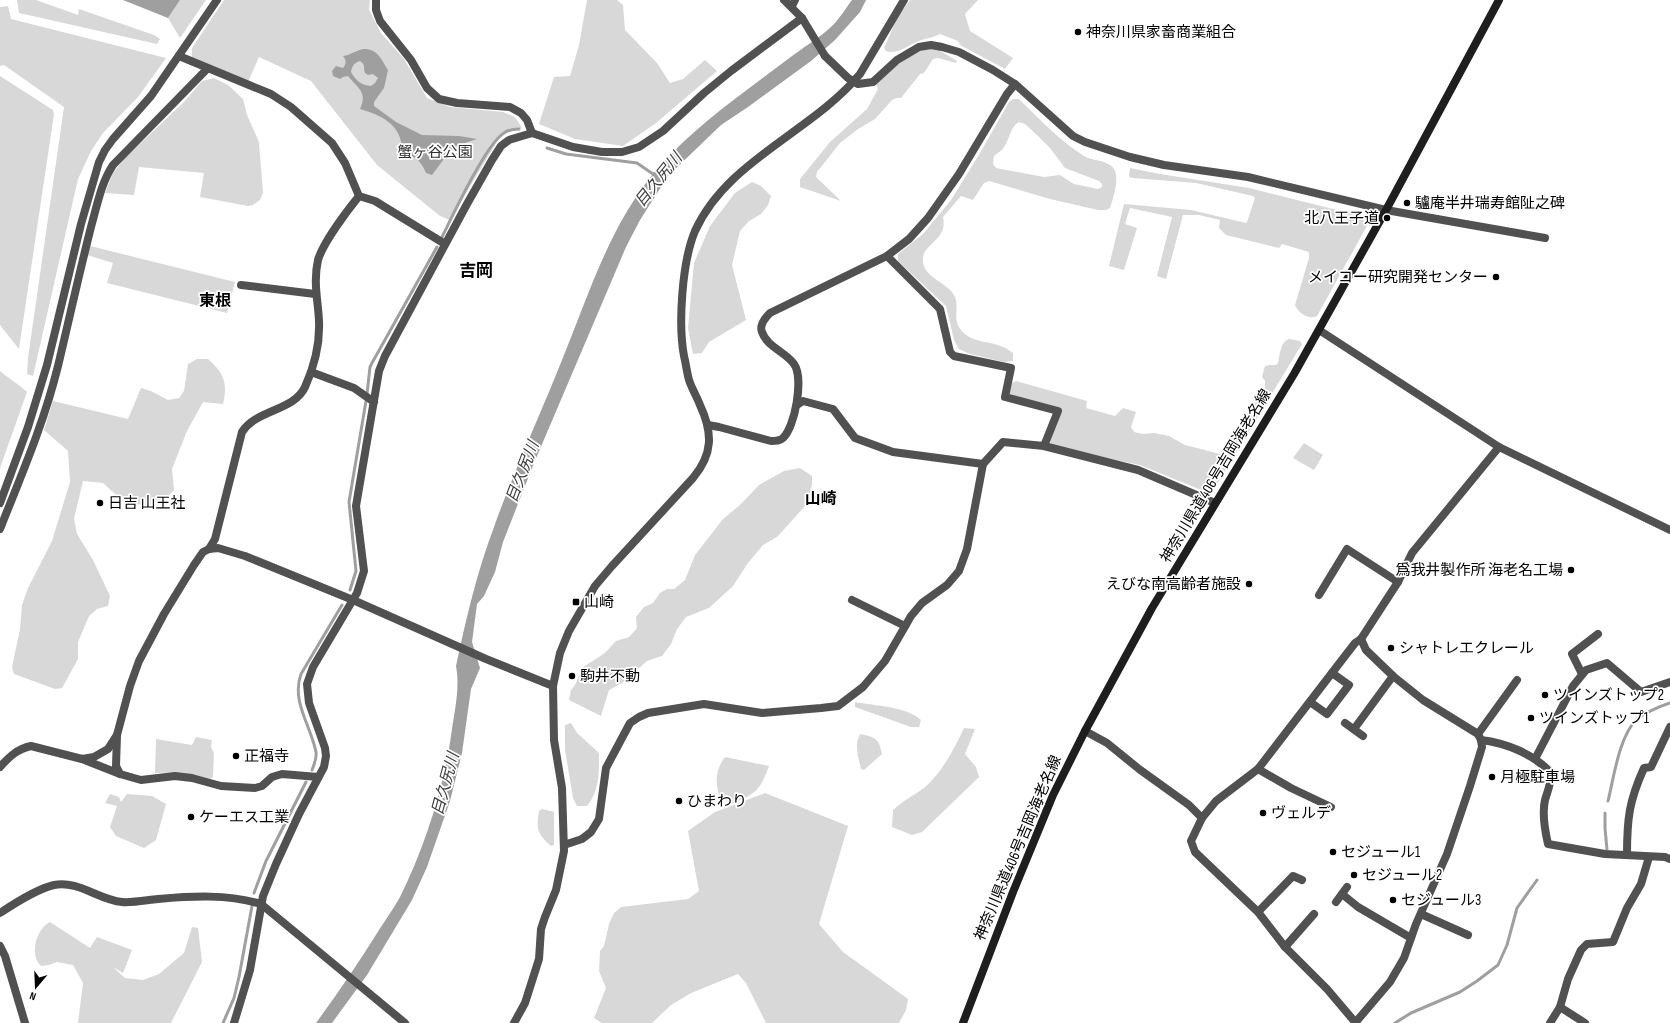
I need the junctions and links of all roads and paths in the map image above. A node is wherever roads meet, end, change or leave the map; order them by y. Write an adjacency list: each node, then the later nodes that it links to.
1 (217, 0): 8 (street)
2 (376, 0): 12 (street)
3 (784, 0): 6 (street)
4 (904, 0): 10 (street)
5 (1499, 0): 14 (main road, 神奈川県道406号吉岡海老名線)
6 (793, 3): 7 (street)
7 (804, 21): 10 (street); 12 (street)
8 (179, 56): 9 (street); 28 (street)
9 (206, 68): 13 (street); 29 (street)
10 (853, 82): 11 (street); 24 (street)
11 (1015, 84): 14 (street); 17 (street)
12 (532, 133): 16 (street)
13 (359, 196): 16 (street); 19 (street)
14 (1386, 210): 15 (street); 20 (main road, 神奈川県道406号吉岡海老名線)
15 (1545, 238)
16 (445, 244): 22 (street)
17 (887, 256): 23 (street); 25 (street)
18 (241, 285): 19 (street)
19 (315, 294): 21 (street)
20 (1319, 330): 26 (street); 31 (main road, 神奈川県道406号吉岡海老名線)
21 (311, 372): 22 (street); 34 (street)
22 (374, 402): 37 (street)
23 (797, 405): 24 (street); 27 (street)
24 (708, 425): 47 (street)
25 (1044, 446): 27 (street); 31 (street)
26 (1499, 447): 33 (street); 35 (street)
27 (983, 464): 39 (street)
28 (13, 467): 29 (street); 30 (street)
29 (23, 471): 32 (street)
30 (0, 503)
31 (1215, 503): 52 (main road, 神奈川県道406号吉岡海老名線)
32 (0, 530)
33 (1670, 530)
34 (209, 549): 37 (street); 53 (street)
35 (1398, 582): 36 (street); 41 (street)
36 (1319, 595)
37 (353, 600): 47 (street); 61 (street)
38 (852, 600): 39 (street)
39 (905, 626): 64 (street)
40 (1598, 634): 43 (street)
41 (1361, 639): 42 (street); 44 (street)
42 (1332, 673): 48 (street); 48 (street)
43 (1582, 674): 46 (street); 57 (street)
44 (1393, 676): 51 (street); 55 (street)
45 (1517, 680): 55 (street)
46 (1670, 682)
47 (553, 686): 64 (street)
48 (1310, 702): 59 (street)
49 (1346, 723): 51 (street)
50 (1670, 727): 65 (street)
51 (1354, 729): 54 (street)
52 (1085, 731): 63 (street); 88 (main road, 神奈川県道406号吉岡海老名線)
53 (117, 736): 56 (street); 60 (street)
54 (1363, 736)
55 (1480, 737): 57 (street); 76 (street)
56 (82, 759): 58 (street); 60 (street)
57 (1535, 759): 65 (street)
58 (0, 767)
59 (1258, 769): 62 (street); 63 (street)
60 (120, 774): 61 (street)
61 (318, 777): 72 (street)
62 (1331, 807)
63 (1202, 818): 73 (street)
64 (564, 845): 87 (street)
65 (1627, 856): 66 (street)
66 (1649, 858): 67 (street); 81 (street)
67 (1670, 859)
68 (1302, 880): 73 (street)
69 (1347, 887): 70 (street)
70 (1342, 894): 71 (street); 78 (street)
71 (1336, 902)
72 (261, 904): 74 (street); 85 (street); 86 (street)
73 (1258, 912): 80 (street)
74 (0, 913)
75 (1314, 914): 80 (street)
76 (1421, 914): 77 (street); 78 (street)
77 (1468, 935)
78 (1411, 938): 82 (street)
79 (0, 946): 84 (street)
80 (1285, 947): 82 (street)
81 (1560, 1007): 83 (street); 89 (street)
82 (1355, 1022)
83 (1583, 1022)
84 (25, 1023)
85 (234, 1023)
86 (405, 1023)
87 (514, 1023)
88 (963, 1023)
89 (1550, 1023)

